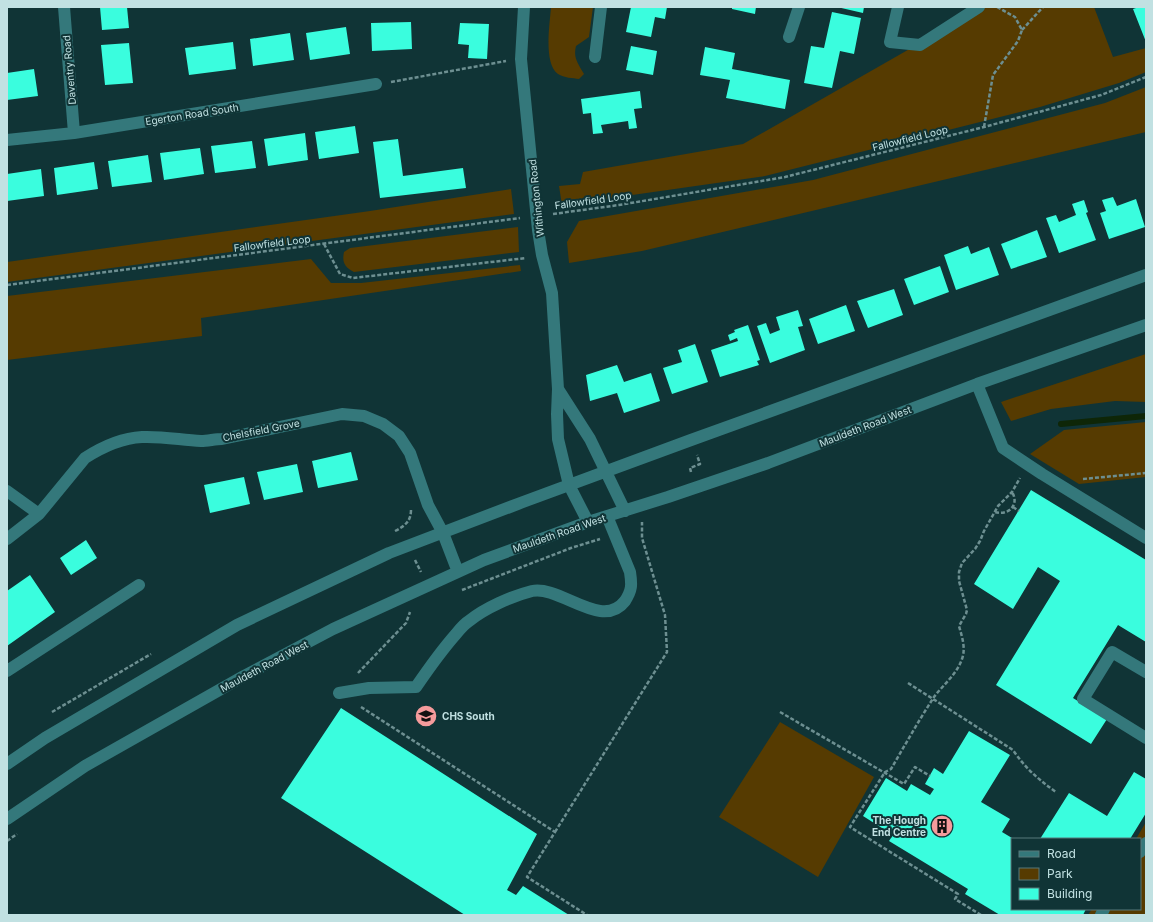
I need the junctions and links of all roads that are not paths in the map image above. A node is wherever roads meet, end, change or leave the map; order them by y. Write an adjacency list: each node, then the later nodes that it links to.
1 (64, 7): 10 (street, Daventry Road)
2 (524, 7): 15 (street, Withington Road)
3 (601, 7): 8 (street)
4 (799, 7): 7 (street)
5 (898, 7): 6 (street)
6 (978, 7)
7 (789, 37)
8 (595, 57)
9 (376, 84): 10 (street, Egerton Road South)
10 (74, 133): 11 (street, Egerton Road South)
11 (7, 140)
12 (1146, 275): 16 (street)
13 (1146, 325): 14 (street, Mauldeth Road West)
14 (977, 384): 19 (street, Mauldeth Road West); 24 (street)
15 (558, 389): 16 (street, Withington Road); 17 (street, Withington Road)
16 (605, 471): 17 (street); 19 (street, Withington Road)
17 (570, 485): 22 (street, Withington Road); 23 (street)
18 (7, 491): 20 (street)
19 (625, 511): 21 (street, Mauldeth Road West)
20 (39, 514): 23 (street, Chelsfield Grove); 25 (street, Chelsfield Grove)
21 (607, 516): 22 (street, Mauldeth Road West); 30 (street)
22 (588, 522): 26 (street, Mauldeth Road West)
23 (443, 533): 26 (street, Chelsfield Grove); 32 (street)
24 (1146, 538)
25 (7, 539)
26 (458, 572): 33 (street, Mauldeth Road West)
27 (139, 585): 28 (street)
28 (7, 671)
29 (1146, 672): 31 (street)
30 (339, 693)
31 (1146, 738)
32 (7, 764)
33 (7, 819)

